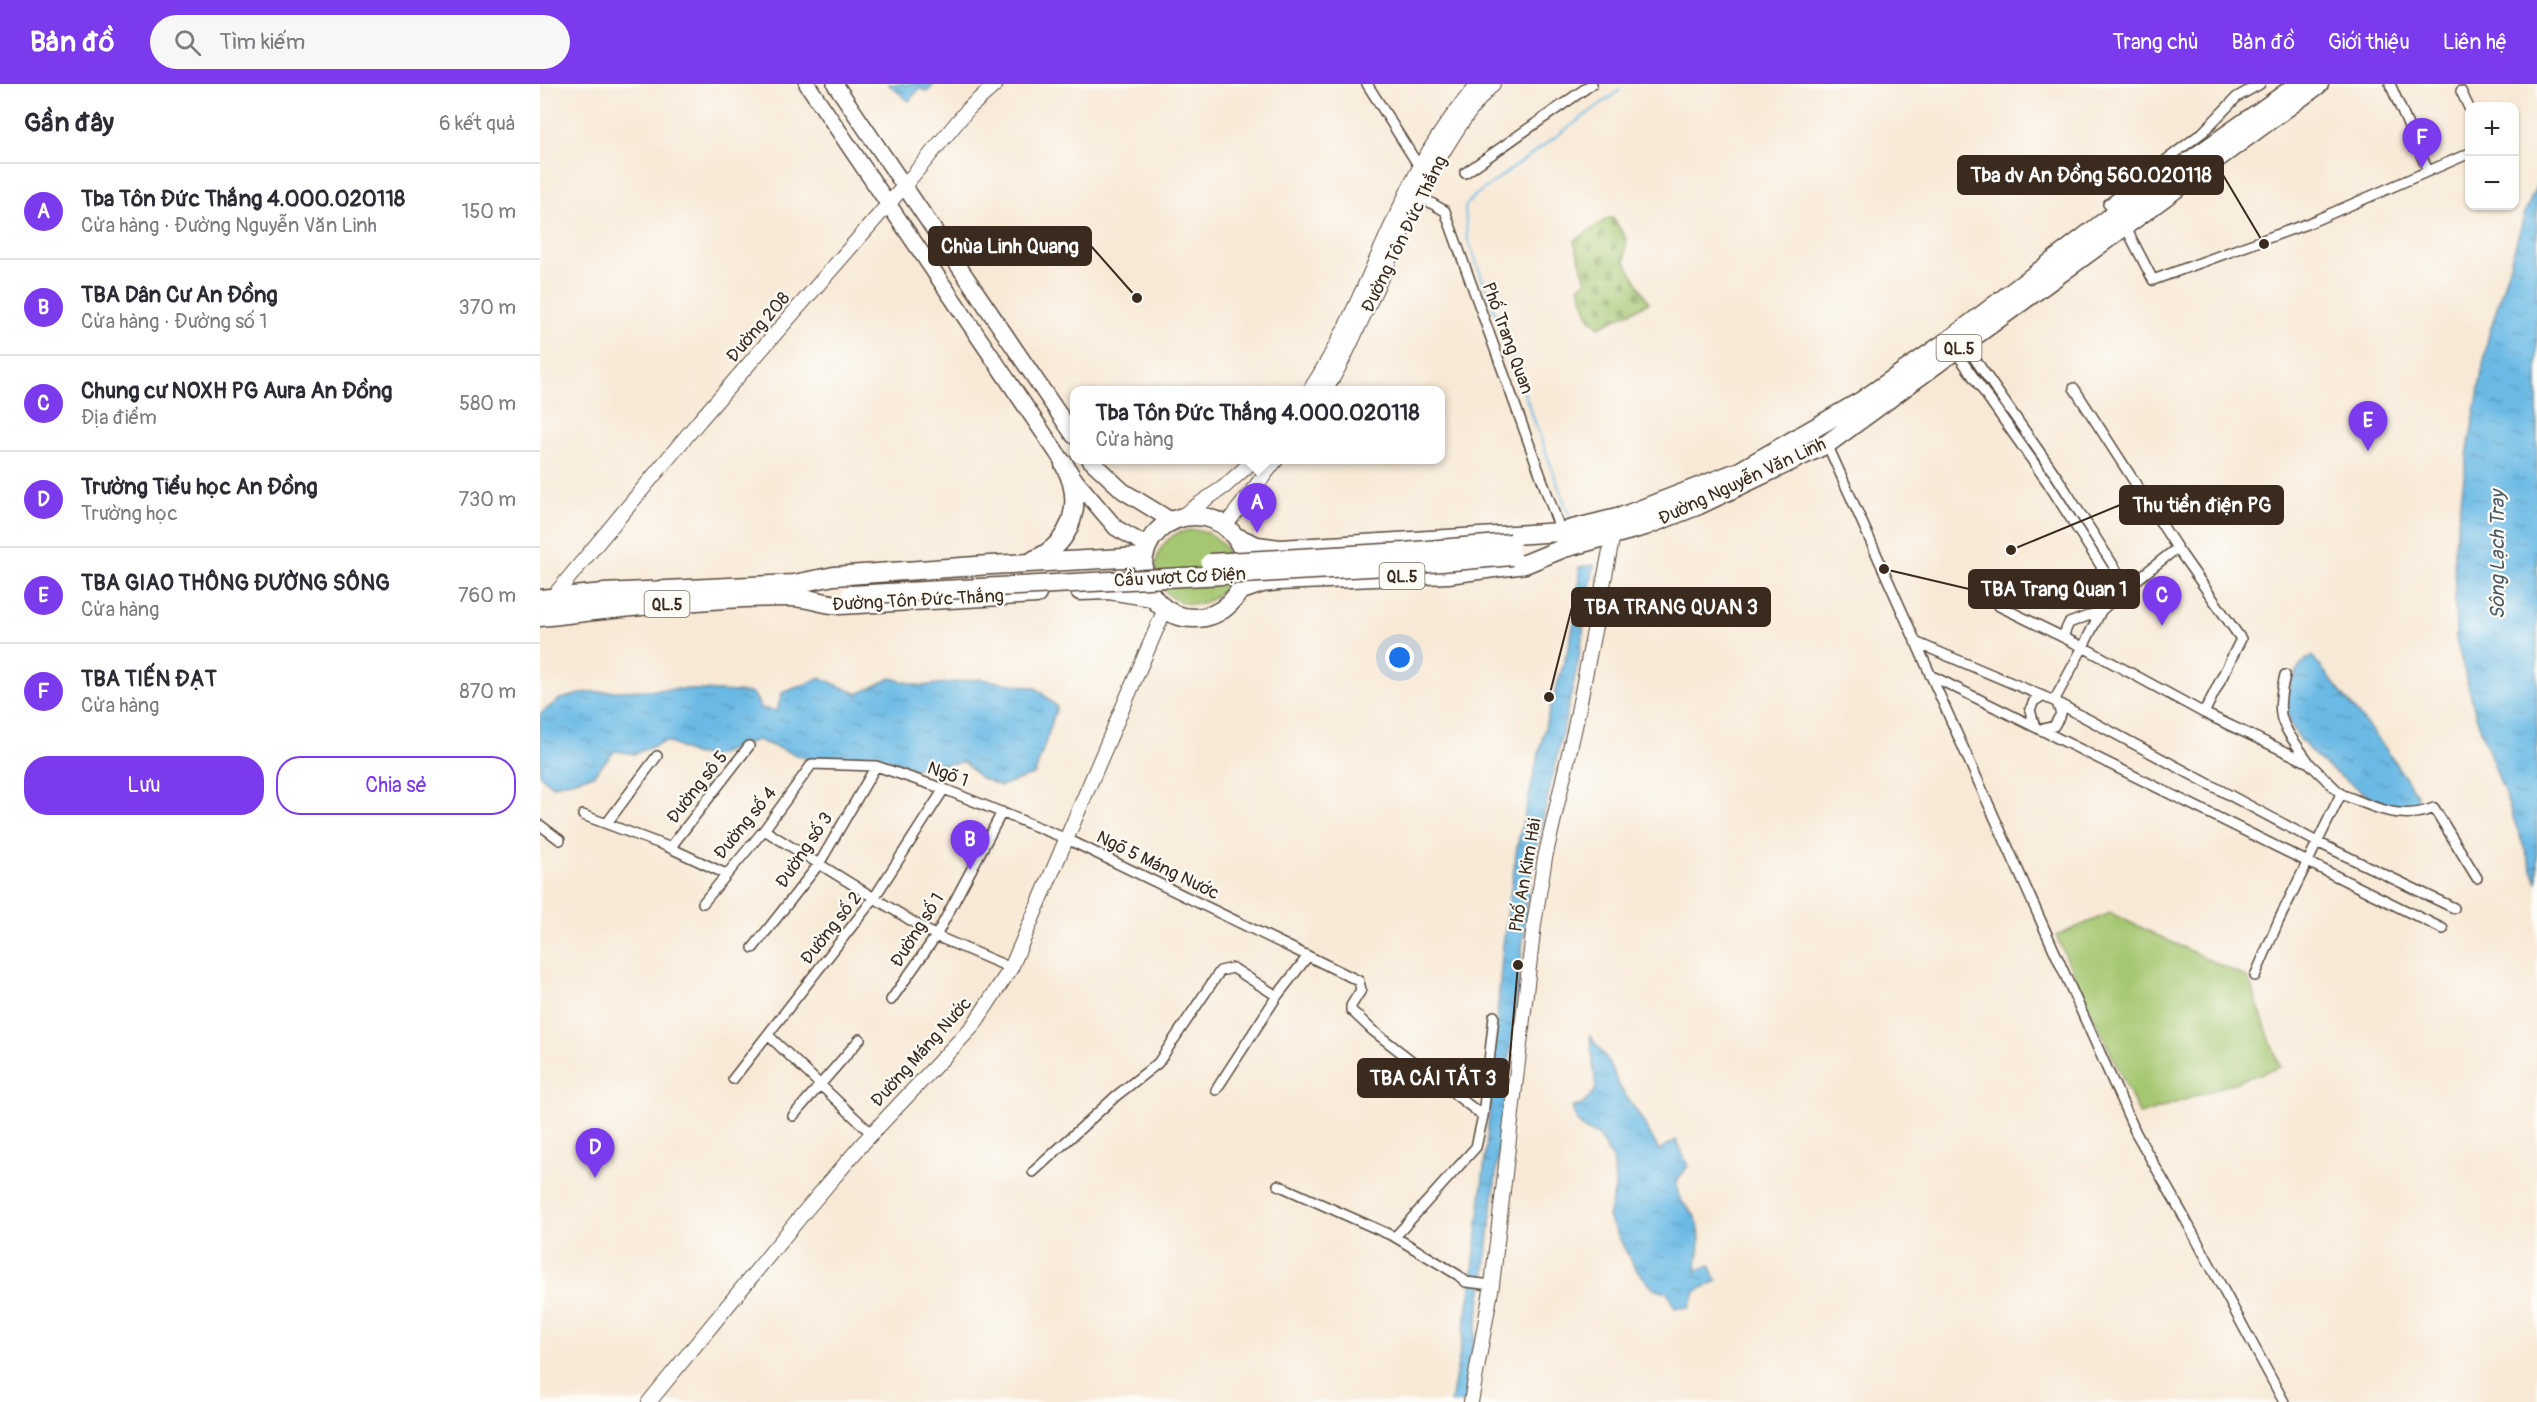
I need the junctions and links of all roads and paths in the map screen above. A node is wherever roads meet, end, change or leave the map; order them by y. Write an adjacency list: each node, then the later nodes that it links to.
1 (807, 84): 20 (main road)
2 (836, 84): 18 (main road)
3 (996, 84): 18 (main road, Đường 208)
4 (1367, 84): 15 (street)
5 (1478, 84): 15 (main road, Đường Tôn Đức Thắng)
6 (1493, 84): 19 (main road, Đường Tôn Đức Thắng)
7 (1592, 84): 17 (street)
8 (2260, 84): 21 (street)
9 (2299, 84): 23 (highway, Đường Nguyễn Văn Linh / QL.5)
10 (2319, 84): 22 (highway, Đường Nguyễn Văn Linh / QL.5)
11 (2390, 84): 16 (street)
12 (2462, 91): 13 (street)
13 (2466, 102)
14 (2465, 155): 16 (street)
15 (1420, 166): 19 (street); 24 (main road, Đường Tôn Đức Thắng)
16 (2428, 171): 22 (street)
17 (1465, 173)
18 (905, 185): 20 (main road, Đường 208); 27 (main road)
19 (1419, 196): 25 (main road, Đường Tôn Đức Thắng); 38 (street, Phố Trang Quan)
20 (888, 204): 28 (main road); 46 (main road, Đường 208)
21 (2108, 204)
22 (2125, 226): 23 (highway, Đường Nguyễn Văn Linh / QL.5)
23 (1956, 343): 30 (highway, Đường Nguyễn Văn Linh / QL.5); 38 (highway, Đường Nguyễn Văn Linh / QL.5); 42 (street); 45 (street)
24 (1312, 386)
25 (1327, 386)
26 (2074, 388): 39 (street)
27 (1060, 415): 28 (main road); 29 (main road)
28 (1041, 429): 34 (main road)
29 (1070, 430)
30 (1827, 444): 37 (highway, Đường Nguyễn Văn Linh / QL.5); 52 (street)
31 (1095, 464): 35 (main road)
32 (1249, 464): 35 (main road)
33 (1273, 464): 36 (main road)
34 (1064, 465): 40 (main road); 41 (highway)
35 (1176, 519): 36 (highway); 40 (highway)
36 (1230, 532): 38 (highway, Đường Nguyễn Văn Linh / QL.5); 44 (highway)
37 (1613, 535): 38 (highway, Đường Nguyễn Văn Linh / QL.5); 103 (main road, Phố An Kim Hải)
38 (1562, 540): 43 (highway, Cầu vượt Cơ Điện, bridge); 44 (highway, Đường Nguyễn Văn Linh / QL.5)
39 (2177, 548): 42 (street); 58 (street)
40 (1145, 551): 41 (highway, Đường Tôn Đức Thắng); 47 (highway)
41 (1025, 562): 43 (highway, Đường Tôn Đức Thắng)
42 (2127, 587): 45 (street)
43 (794, 590): 46 (highway, Đường Tôn Đức Thắng / QL.5); 47 (highway, Đường Tôn Đức Thắng); 50 (highway, Đường Tôn Đức Thắng / QL.5)
44 (1239, 591): 47 (highway)
45 (2119, 594): 49 (street)
46 (544, 603)
47 (1159, 603): 72 (main road, Đường Máng Nước)
48 (1999, 606): 51 (street)
49 (2101, 611): 51 (street); 53 (street)
50 (540, 617)
51 (2063, 636): 53 (street)
52 (1915, 642): 54 (street); 56 (street)
53 (2083, 647): 57 (street); 58 (street)
54 (1930, 675): 59 (street); 106 (street)
55 (2285, 675): 62 (street)
56 (2043, 696): 57 (street); 59 (street)
57 (2056, 702): 59 (street); 74 (street)
58 (2204, 713): 62 (street)
59 (2037, 729): 77 (street)
60 (749, 746): 75 (street, Đường sô 5)
61 (657, 756): 69 (street)
62 (2309, 763): 66 (street)
63 (812, 764): 64 (street, Ngõ 1); 71 (street, Đường số 4)
64 (876, 766): 65 (street, Ngõ 1); 76 (street, Đường số 3)
65 (944, 789): 67 (street, Ngõ 1); 80 (street, Đường số 2)
66 (2341, 794): 74 (street); 79 (street)
67 (1002, 812): 72 (street, Ngõ 1); 84 (street, Đường số 1)
68 (583, 815): 69 (street)
69 (607, 823): 75 (street)
70 (540, 825): 73 (street)
71 (764, 830): 76 (street); 78 (street, Đường số 4)
72 (1067, 839): 86 (street, Ngõ 5 Máng Nước); 87 (main road, Đường Máng Nước)
73 (560, 840)
74 (2317, 842): 77 (street); 82 (street)
75 (670, 848): 78 (street)
76 (819, 864): 80 (street); 85 (street, Đường số 3)
77 (2308, 864): 83 (street); 88 (street)
78 (726, 874): 81 (street, Đường số 4)
79 (2477, 878)
80 (874, 898): 84 (street); 92 (street, Đường số 2)
81 (703, 903)
82 (2454, 908)
83 (2443, 929)
84 (936, 936): 87 (street); 90 (street, Đường số 1)
85 (753, 948)
86 (1308, 956): 89 (street); 98 (street, Ngõ 5 Máng Nước)
87 (1011, 968): 99 (main road, Đường Máng Nước)
88 (2255, 976)
89 (1277, 996): 96 (street); 100 (street)
90 (891, 1000)
91 (1494, 1016): 98 (street)
92 (768, 1035): 94 (street, Đường số 2); 95 (street)
93 (860, 1039): 95 (street)
94 (733, 1079)
95 (821, 1085): 97 (street); 99 (street)
96 (1216, 1090)
97 (793, 1116)
98 (1483, 1116): 102 (street)
99 (872, 1134): 104 (main road, Đường Máng Nước)
100 (1033, 1172)
101 (1278, 1185): 102 (street)
102 (1395, 1237): 103 (street)
103 (1489, 1284): 105 (main road, Phố An Kim Hải)
104 (649, 1402)
105 (1471, 1402)
106 (2284, 1402)

